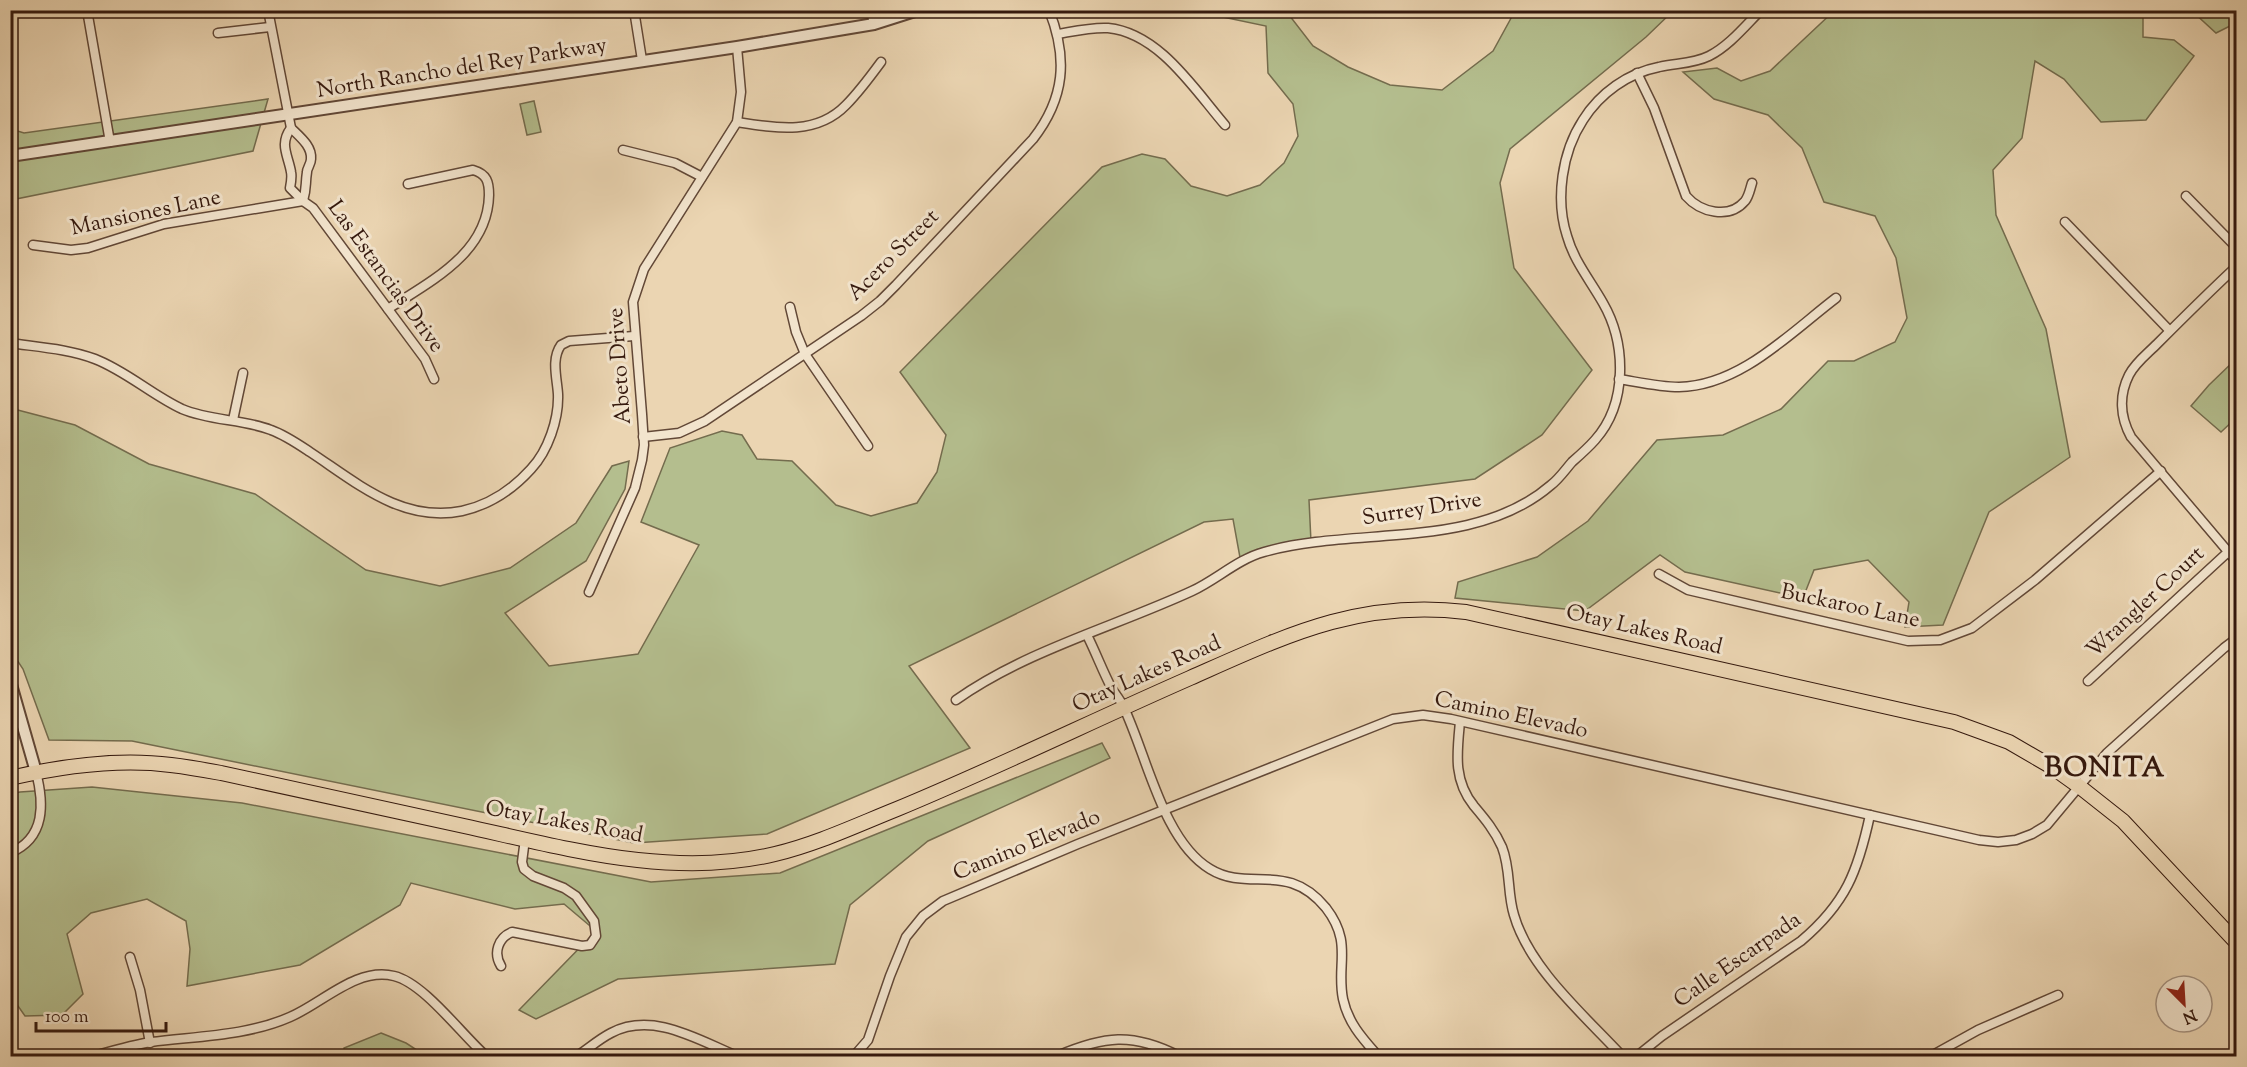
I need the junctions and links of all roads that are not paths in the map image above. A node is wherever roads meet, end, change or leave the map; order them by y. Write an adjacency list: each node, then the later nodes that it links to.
1 (87, 10): 20 (street)
2 (268, 10): 9 (street, Las Estancias Drive)
3 (634, 10): 13 (street)
4 (871, 10): 8 (street)
5 (918, 10): 8 (street, North Rancho del Rey Parkway)
6 (1049, 10): 11 (street, Acero Street)
7 (1761, 10): 15 (street, Surrey Drive)
8 (874, 24): 12 (street, North Rancho del Rey Parkway)
9 (270, 27): 10 (street); 16 (street, Las Estancias Drive)
10 (218, 33)
11 (1058, 33): 18 (street); 40 (street, Acero Street)
12 (737, 47): 13 (street, North Rancho del Rey Parkway); 17 (street, Abeto Drive)
13 (642, 60): 16 (street, North Rancho del Rey Parkway)
14 (881, 62): 17 (street)
15 (1637, 74): 26 (street); 43 (street, Surrey Drive)
16 (288, 116): 19 (street, Las Estancias Drive); 20 (street, North Rancho del Rey Parkway)
17 (737, 122): 25 (street, Abeto Drive)
18 (1225, 125)
19 (291, 128): 23 (street, Las Estancias Drive); 24 (street, Las Estancias Drive)
20 (110, 142): 22 (street, North Rancho del Rey Parkway)
21 (622, 150): 25 (street)
22 (10, 156)
23 (306, 171): 24 (street); 29 (street, Las Estancias Drive)
24 (291, 173): 29 (street, Las Estancias Drive)
25 (702, 177): 38 (street, Abeto Drive)
26 (1752, 183)
27 (408, 184): 36 (street)
28 (2186, 196): 32 (street)
29 (303, 201): 31 (street, Mansiones Lane); 36 (street, Las Estancias Drive)
30 (2065, 222): 37 (street)
31 (33, 245)
32 (2236, 247)
33 (2236, 267): 37 (street)
34 (1836, 298): 43 (street)
35 (790, 307): 40 (street)
36 (388, 309): 42 (street, Las Estancias Drive)
37 (2169, 330): 47 (street)
38 (634, 336): 44 (street); 45 (street, Abeto Drive)
39 (10, 343): 44 (street)
40 (805, 354): 45 (street, Acero Street); 46 (street)
41 (243, 373): 44 (street)
42 (434, 379)
43 (1619, 379): 52 (street, Surrey Drive)
44 (233, 420)
45 (643, 437): 51 (street, Abeto Drive)
46 (868, 446)
47 (2161, 471): 48 (street); 50 (street, Buckaroo Lane)
48 (2228, 552): 49 (street); 55 (street, Wrangler Court)
49 (2236, 561)
50 (1659, 574)
51 (589, 592)
52 (1087, 635): 56 (street, Surrey Drive); 57 (street)
53 (2236, 639): 61 (street, Camino Elevado)
54 (10, 681): 59 (street)
55 (2088, 681)
56 (956, 700)
57 (1124, 707): 61 (main road, Otay Lakes Road); 62 (street); 64 (main road, Otay Lakes Road)
58 (1460, 722): 62 (street, Camino Elevado); 63 (street, Camino Elevado); 80 (street)
59 (36, 772): 60 (main road, Otay Lakes Road); 64 (main road, Otay Lakes Road); 65 (street)
60 (10, 778)
61 (2080, 787): 63 (street, Camino Elevado); 66 (main road, Otay Lakes Road)
62 (1165, 810): 71 (street, Camino Elevado); 79 (street)
63 (1870, 815): 81 (street, Calle Escarpada)
64 (525, 839): 68 (street)
65 (10, 853)
66 (2236, 942)
67 (130, 957): 70 (street)
68 (501, 966)
69 (2058, 995): 82 (street)
70 (150, 1043): 72 (street); 73 (street)
71 (857, 1054): 76 (street)
72 (94, 1056)
73 (486, 1056)
74 (577, 1056): 75 (street)
75 (737, 1056)
76 (868, 1056)
77 (1057, 1056): 78 (street)
78 (1179, 1056)
79 (1378, 1056)
80 (1622, 1056)
81 (1637, 1056)
82 (1931, 1056)

